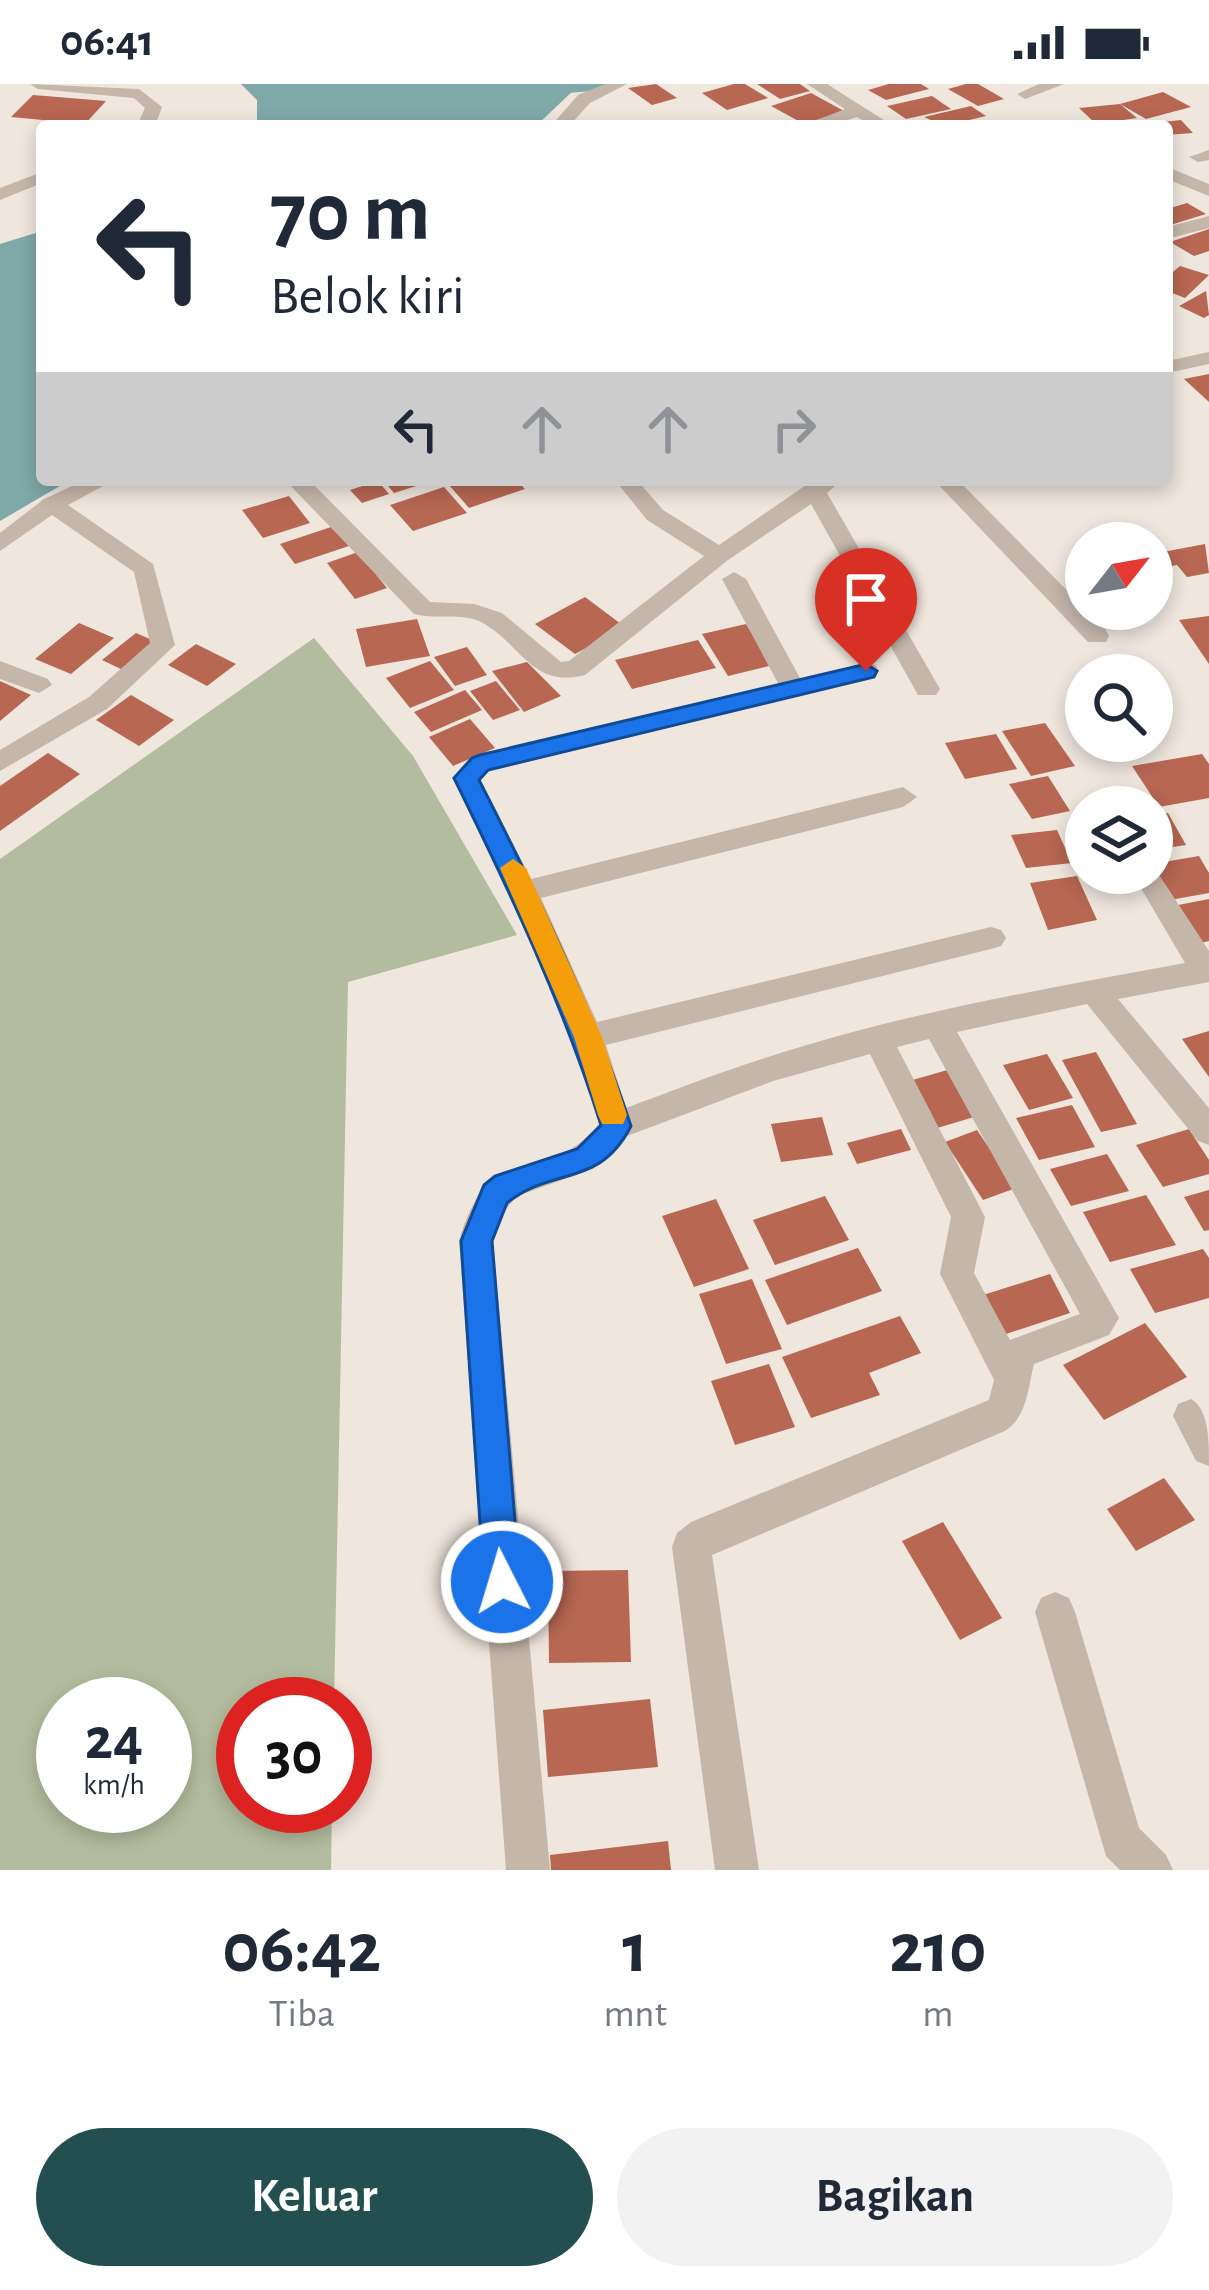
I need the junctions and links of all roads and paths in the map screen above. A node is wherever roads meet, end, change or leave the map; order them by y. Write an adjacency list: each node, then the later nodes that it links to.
1 (38, 84): 7 (street)
2 (619, 84): 8 (street)
3 (815, 84): 6 (street)
4 (1056, 84): 5 (street)
5 (1025, 94)
6 (857, 111): 9 (street); 10 (street)
7 (149, 120)
8 (565, 120)
9 (829, 120)
10 (873, 120)
11 (1173, 175): 13 (street)
12 (36, 180): 14 (street)
13 (1209, 191)
14 (0, 195)
15 (1209, 222): 16 (street)
16 (1173, 231)
17 (1209, 358): 18 (street)
18 (1173, 366)
19 (90, 486): 25 (street)
20 (302, 486): 27 (street)
21 (629, 486): 27 (street)
22 (822, 486): 27 (street)
23 (824, 486): 33 (street)
24 (951, 486): 28 (street)
25 (52, 503): 26 (street); 34 (street)
26 (0, 544)
27 (727, 567): 32 (street)
28 (1096, 636)
29 (0, 669): 31 (street)
30 (866, 671): 32 (street)
31 (40, 685)
32 (794, 689): 36 (street)
33 (927, 689)
34 (2, 760)
35 (903, 797): 36 (street)
36 (525, 892): 42 (street)
37 (1159, 894): 39 (street)
38 (992, 938): 42 (street)
39 (1207, 970): 40 (street)
40 (1094, 990): 41 (street); 45 (street)
41 (937, 1025): 43 (street); 46 (street)
42 (588, 1037): 44 (street)
43 (878, 1039): 44 (street); 46 (street)
44 (616, 1126): 48 (street)
45 (1209, 1131)
46 (1011, 1377): 49 (street)
47 (1055, 1612): 50 (street)
48 (527, 1870)
49 (737, 1870)
50 (1151, 1870)

